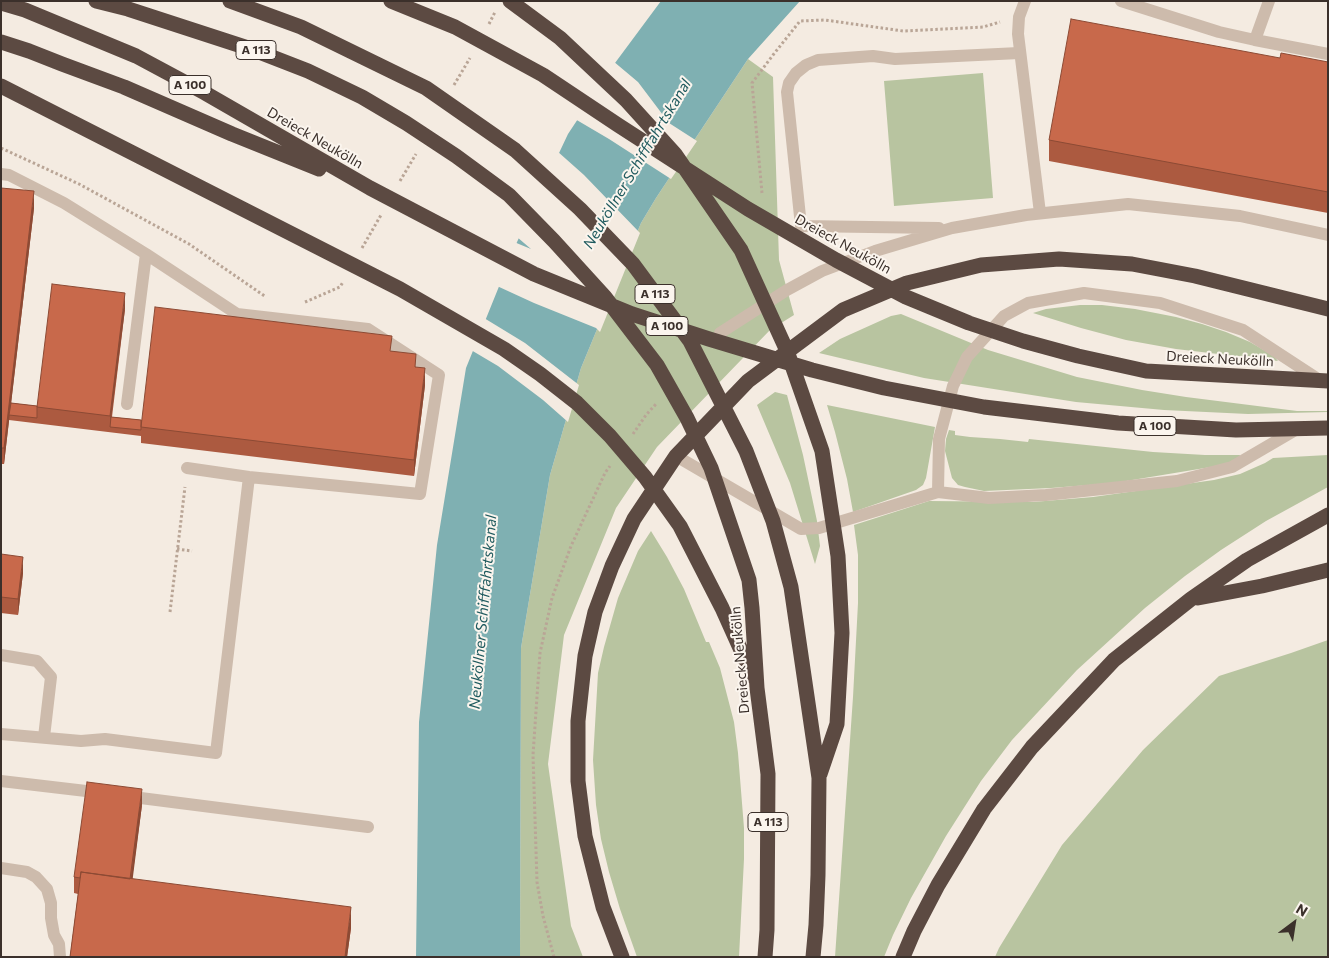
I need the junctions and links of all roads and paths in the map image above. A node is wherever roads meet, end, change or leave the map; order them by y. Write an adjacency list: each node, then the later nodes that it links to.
1 (96, 1): 52 (highway, Dreieck Neukölln / A 113)
2 (230, 1): 55 (highway, A 113)
3 (391, 1): 36 (highway, Dreieck Neukölln)
4 (510, 1): 55 (highway)
5 (1025, 1): 10 (lane)
6 (1121, 1): 12 (lane)
7 (1269, 1): 12 (lane)
8 (1, 3): 24 (highway, Dreieck Neukölln / A 100)
9 (497, 10): 11 (path)
10 (1019, 17): 15 (lane); 17 (path)
11 (487, 26)
12 (1255, 40): 16 (lane)
13 (1, 42): 24 (highway)
14 (473, 52): 19 (path)
15 (1019, 53): 26 (lane); 27 (lane)
16 (1328, 54)
17 (752, 83)
18 (1, 86): 52 (highway)
19 (454, 86)
20 (1, 148): 32 (path)
21 (416, 153): 23 (path)
22 (1, 174): 29 (lane)
23 (397, 187)
24 (370, 188): 39 (highway, Dreieck Neukölln / A 100)
25 (383, 212): 30 (path)
26 (1040, 213): 27 (lane); 28 (lane)
27 (952, 228): 35 (lane)
28 (1328, 235)
29 (146, 254): 37 (lane); 42 (lane)
30 (359, 254)
31 (345, 279): 33 (path)
32 (272, 302)
33 (298, 302)
34 (1328, 309): 40 (highway)
35 (720, 333)
36 (1324, 381): 43 (lane)
37 (127, 404)
38 (1328, 428): 39 (highway, Dreieck Neukölln / A 100)
39 (1296, 429): 43 (lane)
40 (676, 456): 43 (lane); 61 (highway)
41 (187, 468): 42 (lane); 45 (path)
42 (249, 477): 54 (lane)
43 (938, 492)
44 (1328, 515): 48 (highway)
45 (177, 549): 46 (path); 49 (path)
46 (192, 551)
47 (1328, 570): 48 (highway)
48 (1192, 599): 64 (highway)
49 (170, 612)
50 (540, 653): 60 (path)
51 (1, 655): 54 (lane)
52 (757, 688): 62 (highway, Dreieck Neukölln / A 113)
53 (1, 734): 54 (lane)
54 (44, 737)
55 (819, 778): 63 (highway, A 113)
56 (1, 781): 57 (lane)
57 (368, 827)
58 (1, 868): 59 (lane)
59 (60, 957)
60 (554, 957)
61 (622, 957)
62 (765, 957)
63 (813, 957)
64 (903, 957)

